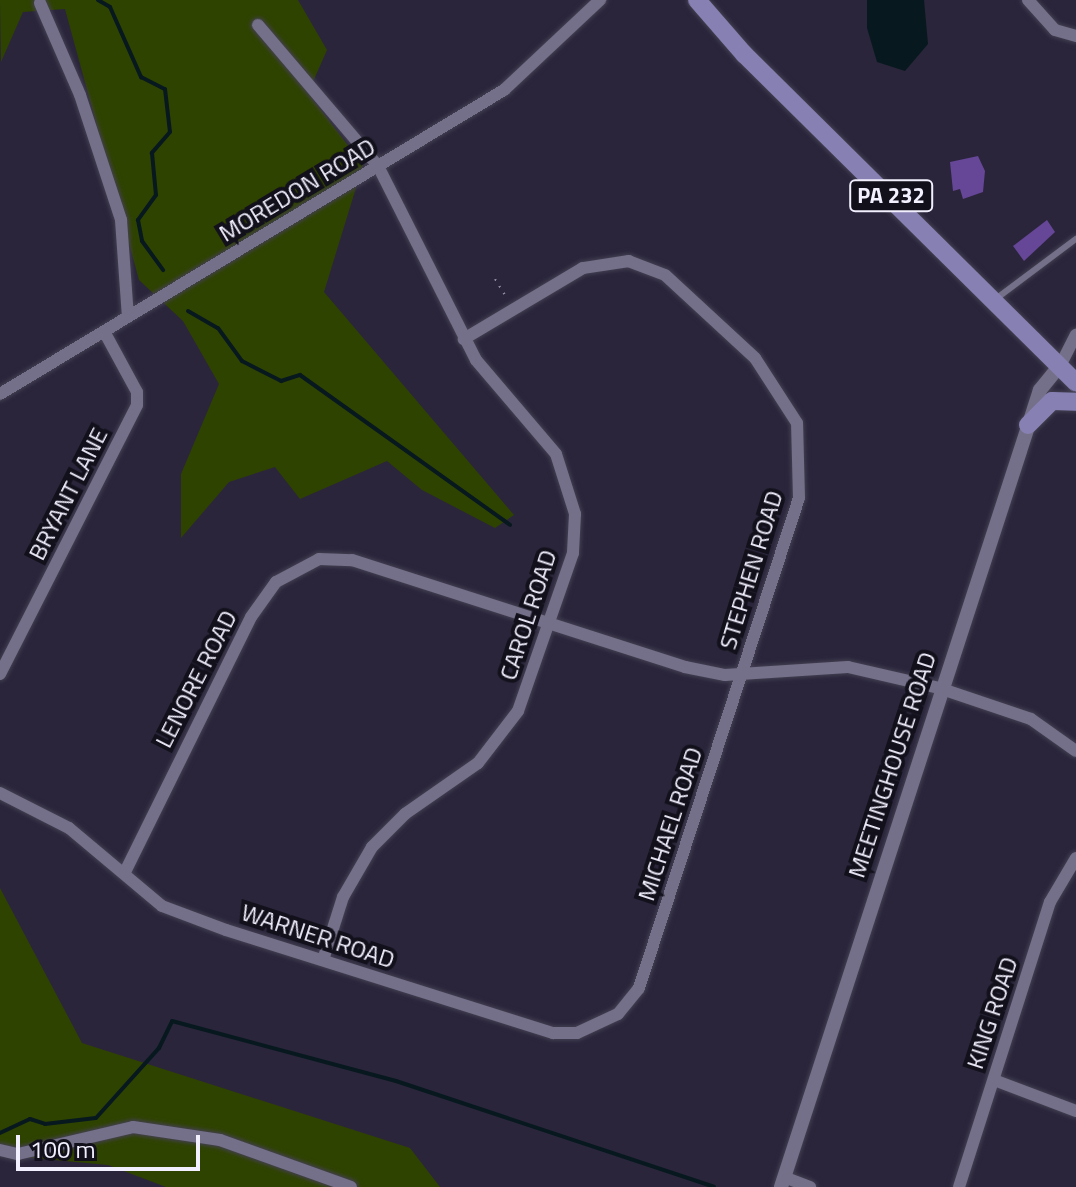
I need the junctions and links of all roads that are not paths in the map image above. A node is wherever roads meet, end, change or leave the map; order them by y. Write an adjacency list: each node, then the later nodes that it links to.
1 (600, 0): 7 (street, MOREDON ROAD)
2 (697, 0): 9 (main road, PA 232)
3 (1028, 0): 6 (street)
4 (40, 3): 10 (street)
5 (258, 25): 7 (street, CAROL ROAD)
6 (1076, 36)
7 (378, 166): 10 (street, MOREDON ROAD); 13 (street, CAROL ROAD)
8 (1076, 239): 9 (lane)
9 (997, 298): 15 (main road, PA 232)
10 (128, 317): 11 (street, MOREDON ROAD)
11 (105, 333): 17 (street, MOREDON ROAD); 21 (street, BRYANT LANE)
12 (1076, 335): 15 (street)
13 (464, 339): 20 (street, CAROL ROAD); 22 (street, STEPHEN ROAD)
14 (1076, 352): 15 (street)
15 (1061, 364): 16 (main road, PA 232); 19 (street, MEETINGHOUSE ROAD)
16 (1076, 383)
17 (0, 394)
18 (1076, 402): 19 (main road)
19 (1028, 425): 23 (street, MEETINGHOUSE ROAD)
20 (550, 625): 22 (street); 27 (street, LENORE ROAD); 28 (street, CAROL ROAD)
21 (0, 674)
22 (741, 674): 23 (street); 29 (street, MICHAEL ROAD)
23 (939, 688): 24 (street); 33 (street, MEETINGHOUSE ROAD)
24 (1076, 751)
25 (0, 793): 27 (street, WARNER ROAD)
26 (1076, 858): 30 (street, KING ROAD)
27 (125, 872): 28 (street, WARNER ROAD)
28 (323, 960): 29 (street, WARNER ROAD)
29 (639, 988)
30 (994, 1080): 31 (street); 36 (street, KING ROAD)
31 (1076, 1111)
32 (0, 1150): 34 (street)
33 (782, 1182): 35 (street)
34 (351, 1187)
35 (810, 1187)
36 (959, 1187)

